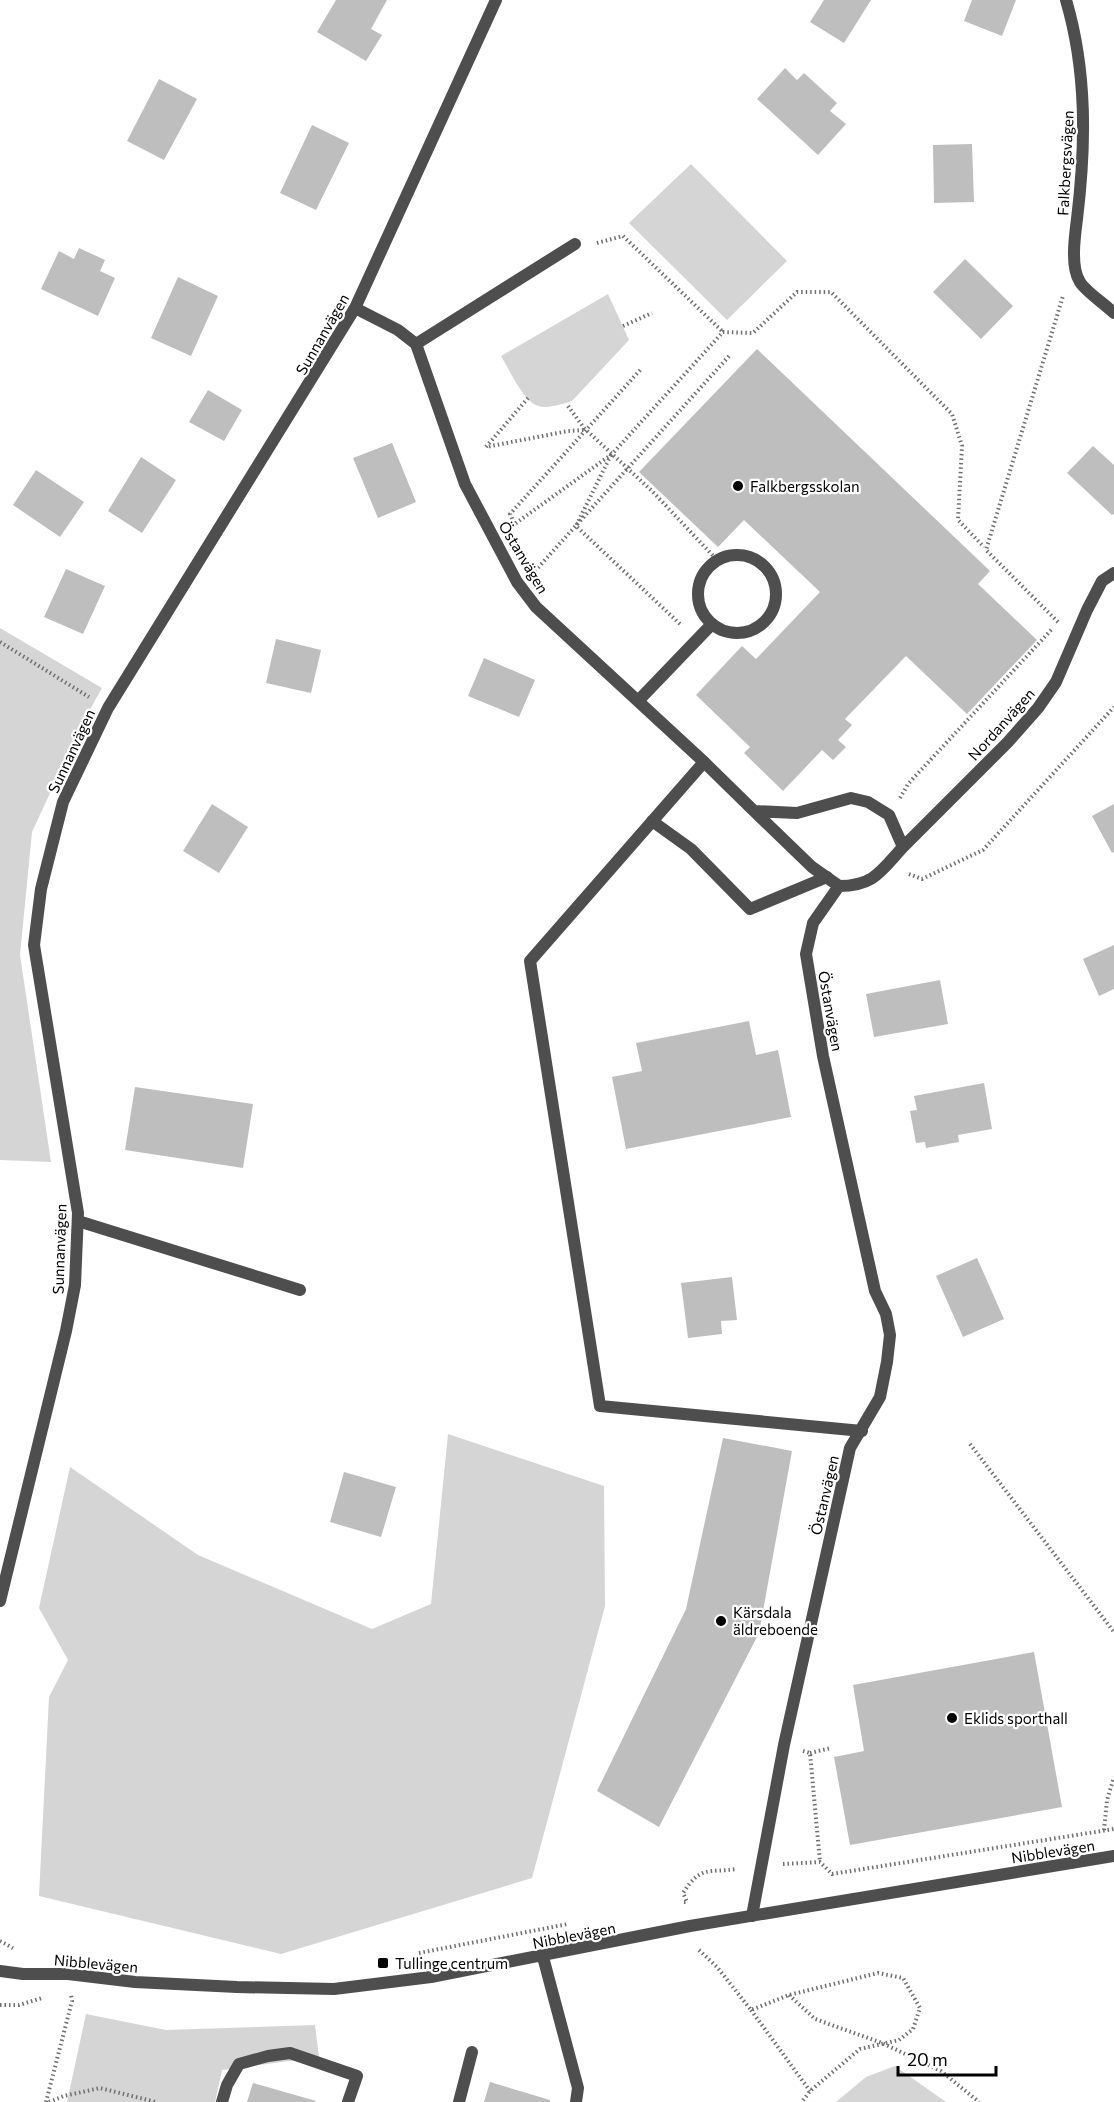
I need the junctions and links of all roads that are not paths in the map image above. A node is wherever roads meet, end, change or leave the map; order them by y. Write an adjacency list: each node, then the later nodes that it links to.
1 (496, 0): 4 (street, Sunnanvägen)
2 (1066, 0): 5 (street, Falkbergsvägen)
3 (575, 244): 6 (street)
4 (355, 308): 6 (street); 16 (street, Sunnanvägen)
5 (1114, 313)
6 (416, 344): 9 (street, Östanvägen)
7 (1114, 573): 13 (street, Nordanvägen)
8 (712, 624): 8 (street); 9 (street)
9 (638, 701): 10 (street, Östanvägen)
10 (704, 762): 11 (street, Östanvägen); 12 (street)
11 (754, 811): 13 (street); 14 (street, Östanvägen)
12 (652, 820): 14 (street); 18 (street)
13 (903, 847): 15 (street)
14 (827, 877): 15 (street, Östanvägen)
15 (839, 886): 18 (street, Östanvägen)
16 (78, 1221): 17 (street); 19 (street, Sunnanvägen)
17 (300, 1290)
18 (861, 1431): 21 (street, Östanvägen)
19 (0, 1601)
20 (1114, 1856): 21 (street, Nibblevägen)
21 (752, 1916): 22 (street, Nibblevägen)
22 (543, 1957): 23 (street, Nibblevägen); 28 (street)
23 (0, 1971)
24 (472, 2052): 27 (street)
25 (222, 2102): 26 (street)
26 (348, 2102)
27 (459, 2102)
28 (576, 2102)

